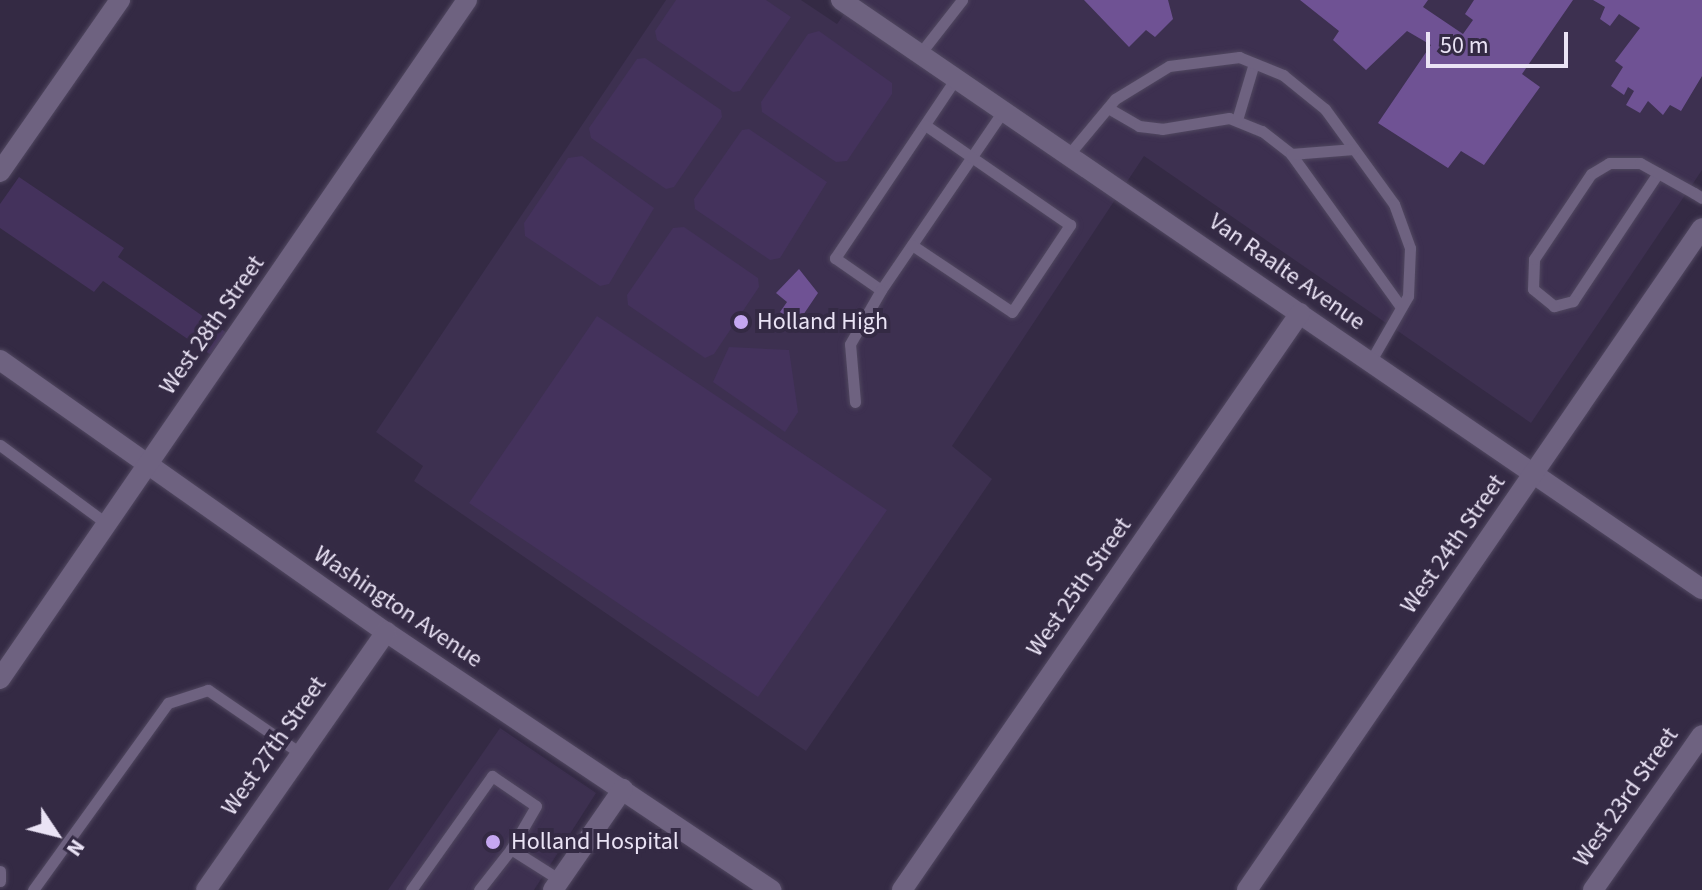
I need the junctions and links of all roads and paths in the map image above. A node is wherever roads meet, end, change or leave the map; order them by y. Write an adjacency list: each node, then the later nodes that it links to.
1 (120, 0): 16 (street)
2 (467, 0): 28 (street, West 28th Street)
3 (841, 0): 5 (street, Van Raalte Avenue)
4 (962, 0): 5 (lane)
5 (919, 55): 7 (street, Van Raalte Avenue)
6 (1254, 63): 8 (lane); 10 (lane); 12 (lane)
7 (956, 78): 9 (street, Van Raalte Avenue); 11 (lane)
8 (1108, 108): 10 (lane); 13 (lane)
9 (1004, 110): 13 (street, Van Raalte Avenue); 15 (lane)
10 (1237, 120): 14 (lane)
11 (925, 125): 15 (lane); 21 (lane)
12 (1354, 149): 14 (lane); 22 (lane)
13 (1070, 153): 23 (street, Van Raalte Avenue)
14 (1291, 154): 22 (lane)
15 (971, 157): 20 (lane); 20 (lane)
16 (0, 172)
17 (1658, 173): 17 (lane); 18 (lane)
18 (1702, 198)
19 (1702, 228): 29 (street, West 24th Street)
20 (912, 245): 21 (lane)
21 (881, 290): 26 (lane)
22 (1401, 307): 24 (lane)
23 (1300, 313): 24 (street, Van Raalte Avenue); 46 (street, West 25th Street)
24 (1370, 362): 29 (street, Van Raalte Avenue)
25 (1, 364): 28 (street, Washington Avenue)
26 (855, 402)
27 (0, 445): 30 (lane)
28 (148, 464): 30 (street, West 28th Street); 32 (street, Washington Avenue)
29 (1533, 474): 31 (street, Van Raalte Avenue); 47 (street, West 24th Street)
30 (107, 524): 33 (street, West 28th Street)
31 (1702, 589)
32 (386, 632): 35 (street, West 27th Street); 36 (street, Washington Avenue)
33 (0, 679)
34 (1702, 735): 48 (street, West 23rd Street)
35 (300, 753): 41 (lane); 42 (street, West 27th Street)
36 (623, 789): 40 (street); 45 (street, Washington Avenue)
37 (511, 849): 40 (lane); 43 (lane); 44 (lane)
38 (0, 871): 39 (lane)
39 (0, 881)
40 (556, 885)
41 (33, 890)
42 (206, 890)
43 (411, 890)
44 (479, 890)
45 (772, 890)
46 (902, 890)
47 (1247, 890)
48 (1593, 890)

